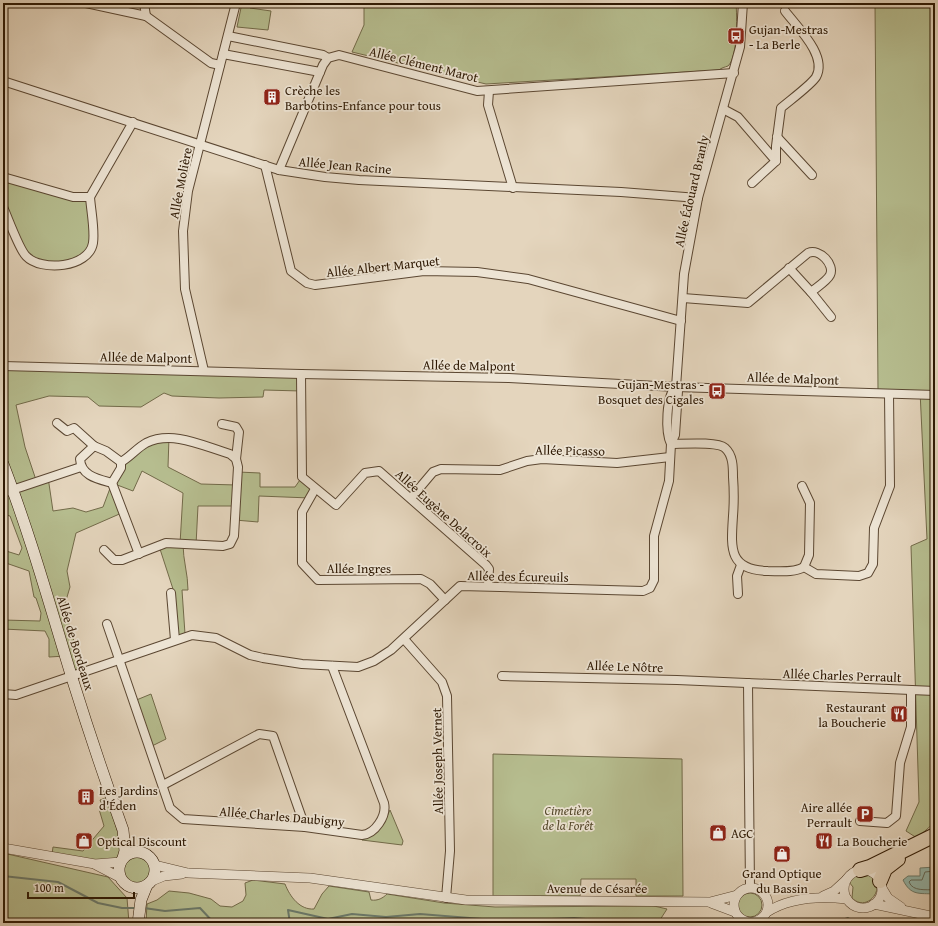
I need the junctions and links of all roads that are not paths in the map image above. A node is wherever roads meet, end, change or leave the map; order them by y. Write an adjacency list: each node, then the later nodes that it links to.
1 (86, 3): 6 (street)
2 (144, 3): 6 (street)
3 (236, 3): 7 (street, Allée Molière)
4 (743, 3): 12 (street, Allée Édouard Branly)
5 (784, 11): 17 (street)
6 (146, 16): 10 (street)
7 (228, 36): 8 (street, Allée Molière); 9 (street, Allée Clément Marot)
8 (223, 54): 10 (street, Allée Molière); 11 (street)
9 (328, 58): 11 (street); 14 (street, Allée Clément Marot)
10 (220, 65): 18 (street, Allée Molière)
11 (320, 72): 21 (street)
12 (734, 73): 14 (street, Allée Clément Marot); 15 (street, Allée Édouard Branly)
13 (3, 81): 16 (street, Allée Jean Racine)
14 (488, 91): 25 (street)
15 (723, 109): 19 (street); 27 (street, Allée Édouard Branly)
16 (133, 122): 18 (street, Allée Jean Racine); 26 (street)
17 (777, 137): 19 (street); 22 (street)
18 (199, 146): 20 (street, Allée Jean Racine); 35 (street, Allée Molière)
19 (776, 161): 24 (street)
20 (264, 165): 21 (street, Allée Jean Racine); 33 (street, Allée Albert Marquet)
21 (279, 170): 25 (street, Allée Jean Racine)
22 (812, 175)
23 (3, 176): 26 (street)
24 (752, 183)
25 (513, 188): 27 (street, Allée Jean Racine)
26 (90, 197): 28 (street)
27 (698, 198): 31 (street, Allée Édouard Branly)
28 (3, 207)
29 (789, 268): 30 (street); 30 (street); 31 (street)
30 (811, 292): 32 (street)
31 (683, 298): 33 (street, Allée Édouard Branly)
32 (831, 317)
33 (681, 321): 37 (street, Allée Édouard Branly)
34 (3, 366): 35 (street, Allée de Malpont)
35 (204, 371): 36 (street, Allée de Malpont)
36 (301, 374): 37 (street, Allée de Malpont); 51 (street, Allée Eugène Delacroix)
37 (676, 387): 38 (street, Allée de Malpont); 42 (street, Allée des Écureuils)
38 (889, 394): 39 (street, Allée de Malpont); 57 (street)
39 (935, 394)
40 (57, 423): 43 (street)
41 (222, 424): 45 (street)
42 (671, 444): 44 (street, Allée des Écureuils); 56 (street)
43 (94, 446): 46 (street); 48 (street)
44 (670, 457): 53 (street, Allée Picasso); 58 (street, Allée des Écureuils)
45 (236, 459): 46 (street); 55 (street)
46 (121, 462): 49 (street)
47 (3, 464): 52 (main road, Allée de Bordeaux)
48 (81, 467): 49 (street); 52 (street)
49 (112, 483): 55 (street)
50 (802, 486): 57 (street)
51 (315, 489): 53 (street, Allée Eugène Delacroix); 61 (street, Allée Ingres)
52 (8, 491): 67 (main road, Allée de Bordeaux)
53 (411, 498): 58 (street, Allée Eugène Delacroix)
54 (104, 550): 55 (street)
55 (139, 554)
56 (741, 565): 57 (street); 60 (street)
57 (804, 567)
58 (488, 586): 61 (street, Allée des Écureuils)
59 (171, 593): 63 (street)
60 (738, 594)
61 (445, 600): 64 (street, Allée des Écureuils)
62 (107, 624): 65 (street)
63 (175, 640): 65 (street, Allée des Écureuils); 66 (street, Allée des Écureuils)
64 (404, 640): 66 (street, Allée des Écureuils); 95 (street, Allée Joseph Vernet)
65 (120, 660): 67 (street, Allée des Écureuils); 73 (street, Allée Charles Daubigny)
66 (332, 666): 75 (street, Allée Charles Daubigny)
67 (71, 676): 72 (street, Allée des Écureuils); 76 (main road, Allée de Bordeaux)
68 (502, 676): 69 (street, Allée Le Nôtre)
69 (748, 683): 70 (street, Allée Charles Perrault); 91 (street)
70 (911, 690): 71 (street, Allée Charles Perrault); 74 (street)
71 (935, 691)
72 (3, 694)
73 (163, 785): 75 (street, Allée Charles Daubigny); 75 (street)
74 (860, 821)
75 (305, 827)
76 (123, 830): 80 (main road, Allée de Bordeaux); 81 (main road, Allée de Bordeaux)
77 (935, 834): 84 (highway)
78 (935, 841): 89 (highway)
79 (3, 848): 82 (street)
80 (143, 852): 81 (main road); 83 (main road)
81 (122, 860): 82 (street); 86 (main road)
82 (95, 864): 86 (street)
83 (155, 865): 85 (street); 88 (main road)
84 (860, 870): 87 (street); 89 (street)
85 (188, 873): 88 (street); 95 (street, Avenue de Césarée)
86 (121, 878): 90 (main road)
87 (846, 880): 94 (street); 96 (street)
88 (150, 883): 90 (main road); 97 (main road)
89 (881, 885): 100 (street); 101 (street)
90 (129, 886): 97 (main road)
91 (750, 888): 92 (street); 93 (street)
92 (737, 895): 98 (street, Avenue de Césarée); 102 (street)
93 (766, 897): 99 (street); 103 (street)
94 (822, 897): 96 (street); 99 (street)
95 (446, 898): 98 (street, Avenue de Césarée)
96 (846, 899): 100 (street)
97 (138, 902): 105 (main road)
98 (710, 902): 102 (street, Avenue de Césarée)
99 (786, 902): 103 (street)
100 (874, 904): 101 (street)
101 (906, 910): 104 (street)
102 (735, 912): 106 (street)
103 (767, 912): 107 (street)
104 (935, 917)
105 (138, 920)
106 (742, 921): 107 (street)
107 (760, 922)

